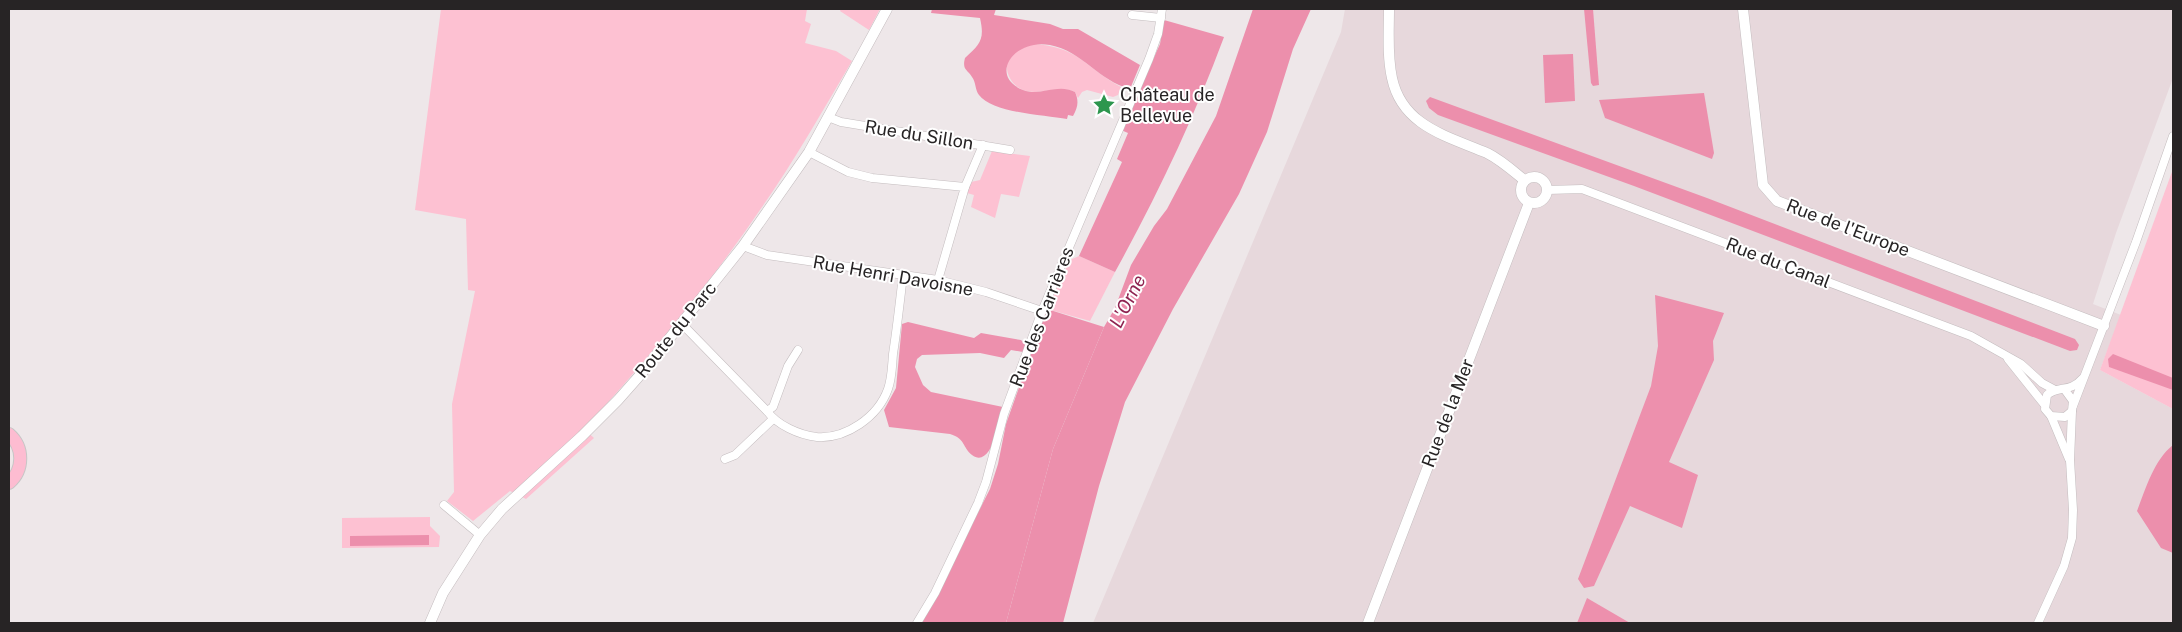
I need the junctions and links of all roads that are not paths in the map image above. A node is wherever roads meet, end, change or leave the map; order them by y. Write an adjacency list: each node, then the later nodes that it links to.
1 (888, 9): 7 (street, Route du Parc)
2 (1162, 9): 6 (street, Rue des Carrières)
3 (1389, 9): 12 (street)
4 (1744, 9): 21 (street, Rue de l'Europe)
5 (1132, 15): 6 (street)
6 (1161, 18): 19 (street, Rue des Carrières)
7 (828, 117): 9 (street, Rue du Sillon); 11 (street, Route du Parc)
8 (2173, 136): 21 (street)
9 (982, 145): 10 (street, Rue du Sillon); 13 (street)
10 (1010, 150)
11 (809, 152): 13 (street); 16 (street, Route du Parc)
12 (1524, 180): 14 (street); 15 (street)
13 (964, 187): 18 (street)
14 (1547, 190): 15 (street); 23 (street, Rue du Canal)
15 (1529, 203): 40 (street, Rue de la Mer)
16 (743, 246): 17 (street, Rue Henri Davoisne); 20 (street, Route du Parc)
17 (903, 274): 18 (street, Rue Henri Davoisne); 31 (street)
18 (938, 280): 19 (street, Rue Henri Davoisne)
19 (1042, 311): 39 (street, Rue des Carrières)
20 (682, 324): 29 (street); 37 (street, Route du Parc)
21 (2104, 326): 24 (street)
22 (798, 350): 29 (street)
23 (2003, 354): 25 (street, Rue du Canal); 27 (street, Rue du Canal)
24 (2085, 376): 26 (street); 28 (street)
25 (2055, 390): 26 (street); 27 (street)
26 (2065, 390): 28 (street, Rue du Canal)
27 (2044, 404): 30 (street, Rue du Canal)
28 (2073, 408): 30 (street); 34 (street, Rue du Canal)
29 (767, 411): 31 (street)
30 (2051, 416): 34 (street, Rue du Canal)
31 (773, 420): 33 (street)
32 (9, 434): 35 (main road)
33 (726, 459)
34 (2070, 460): 41 (street, Rue du Canal)
35 (9, 483)
36 (444, 505): 37 (street)
37 (480, 535): 38 (street, Route du Parc)
38 (430, 623)
39 (917, 623)
40 (1368, 623)
41 (2038, 623)

